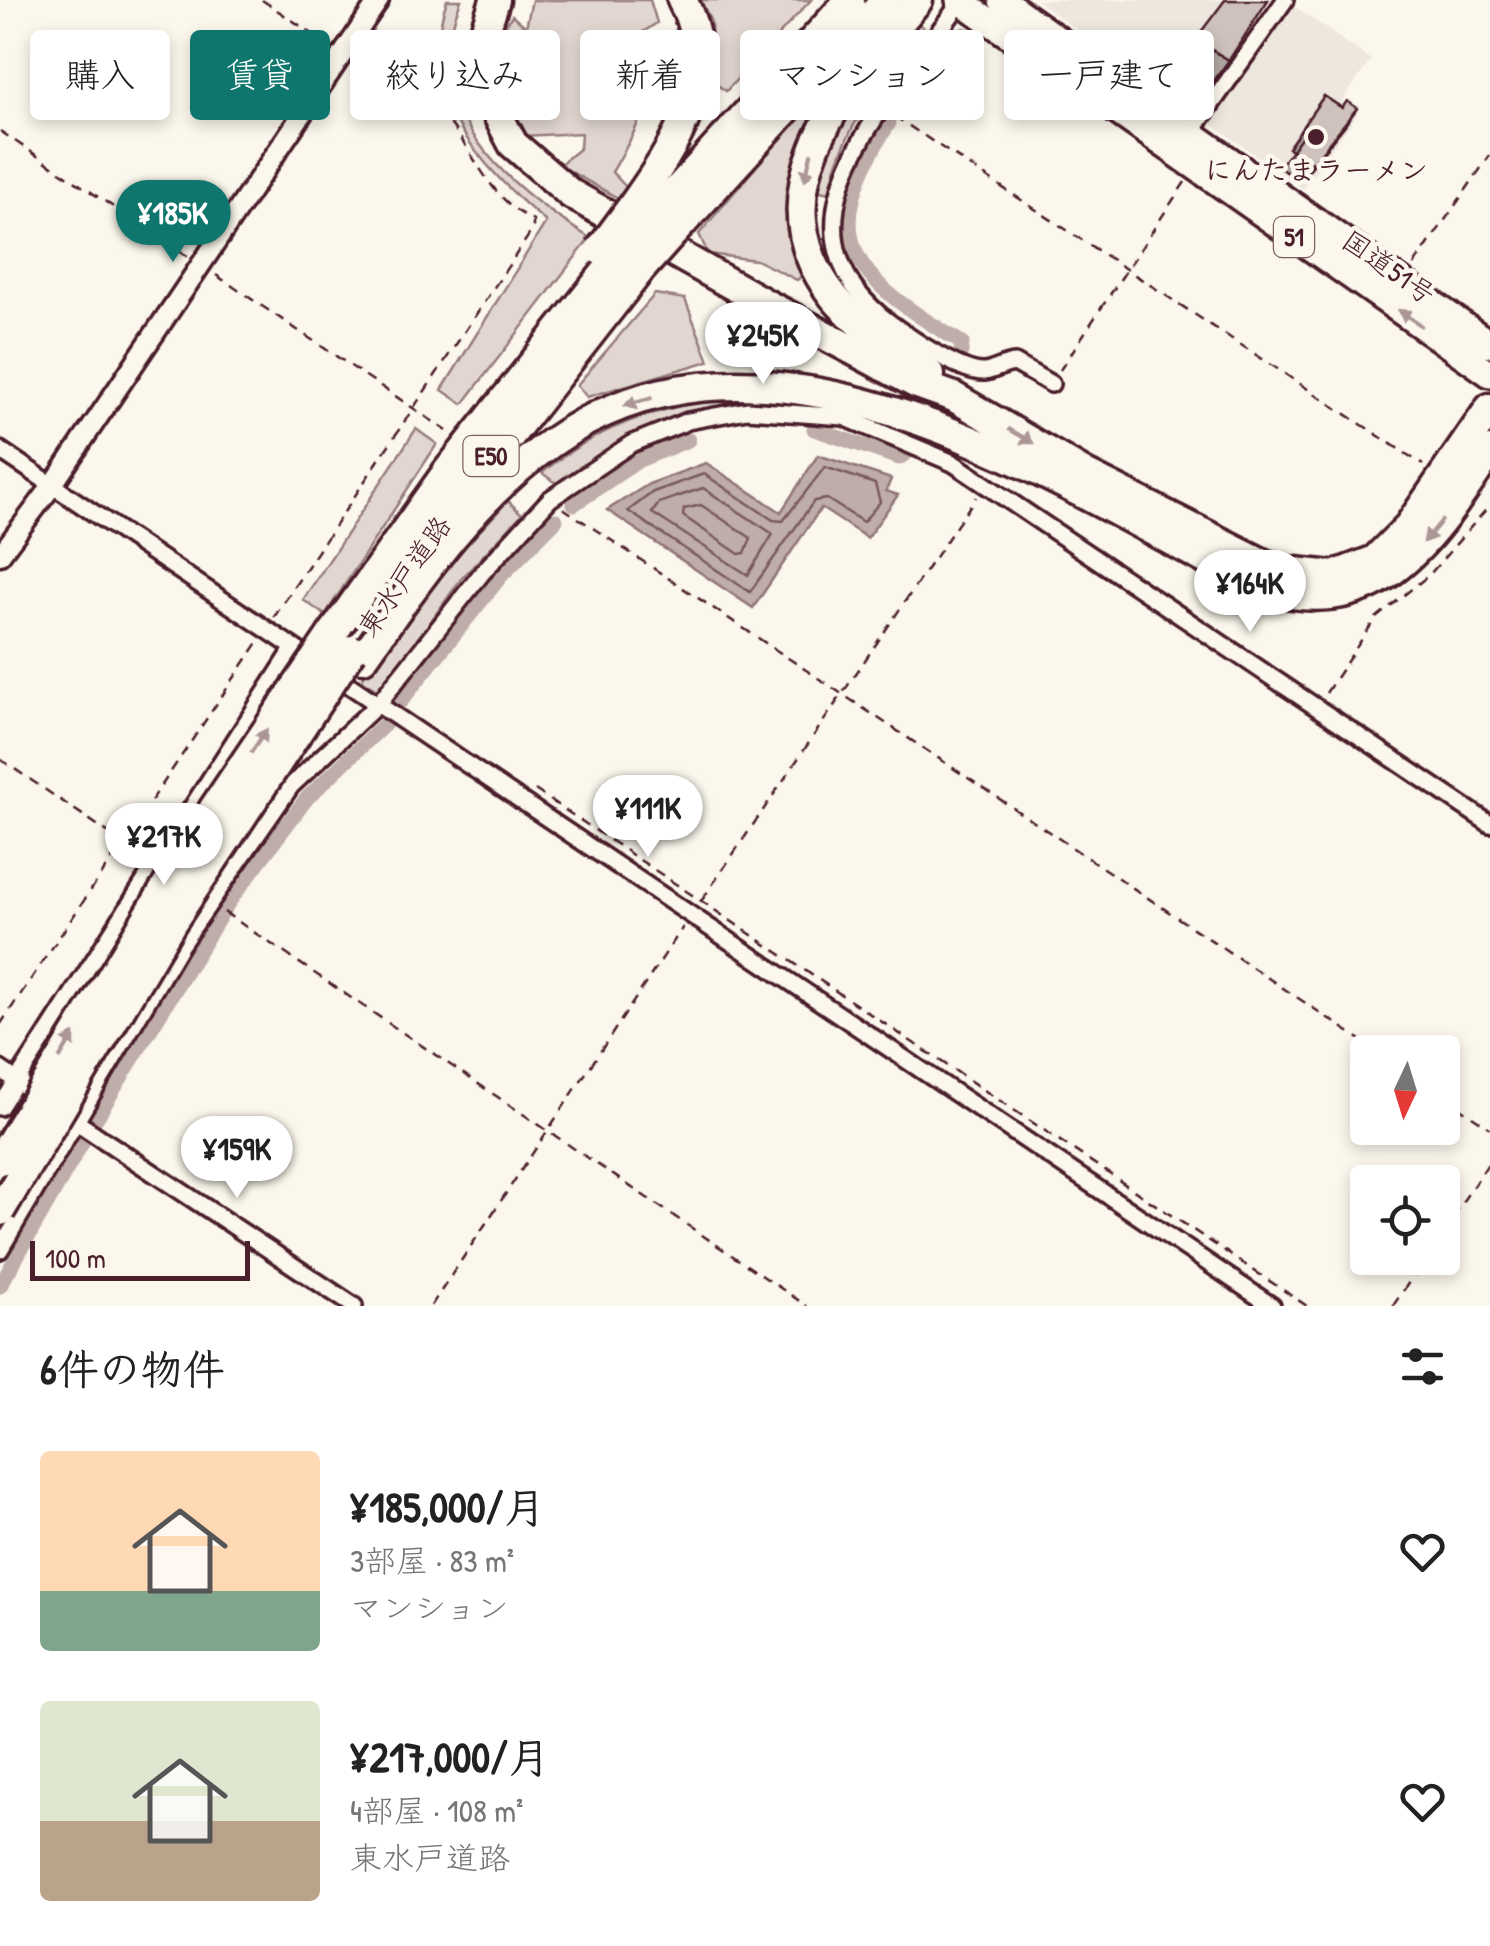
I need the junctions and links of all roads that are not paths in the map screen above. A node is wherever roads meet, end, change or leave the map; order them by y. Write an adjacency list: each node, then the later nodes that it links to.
1 (380, 0): 22 (street)
2 (478, 0): 19 (highway)
3 (495, 0): 17 (highway)
4 (682, 0): 12 (highway)
5 (850, 0): 12 (highway, 東水戸道路 / E50)
6 (886, 0): 12 (highway, 東水戸道路 / E50)
7 (918, 0): 17 (highway, one-way to 17)
8 (961, 0): 15 (highway, 国道51号 / 51, one-way to 8); 16 (street)
9 (1002, 0): 11 (highway, 国道51号 / 51)
10 (1285, 0): 11 (street)
11 (1189, 136): 14 (highway, 国道51号 / 51)
12 (652, 219): 13 (highway, 東水戸道路 / E50, bridge); 13 (highway, bridge)
13 (619, 259): 24 (highway, 東水戸道路 / E50); 24 (highway, 東水戸道路 / E50)
14 (1490, 344)
15 (1490, 374)
16 (1051, 384)
17 (954, 397): 18 (highway, one-way to 18)
18 (1490, 408)
19 (970, 440): 21 (highway, one-way to 19); 24 (highway, one-way to 24)
20 (0, 450): 22 (street)
21 (1490, 452)
22 (52, 486): 23 (street); 25 (street)
23 (0, 555)
24 (349, 647): 32 (highway, 東水戸道路 / E50, one-way to 24, bridge); 33 (highway, bridge)
25 (294, 648): 26 (street); 29 (street)
26 (378, 704): 27 (street); 31 (street); 36 (street)
27 (1490, 824)
28 (0, 1069): 29 (street)
29 (16, 1080): 30 (street); 31 (street)
30 (0, 1107)
31 (85, 1127): 34 (street); 35 (street)
32 (0, 1160)
33 (0, 1211)
34 (0, 1250)
35 (354, 1306)
36 (1272, 1306)

